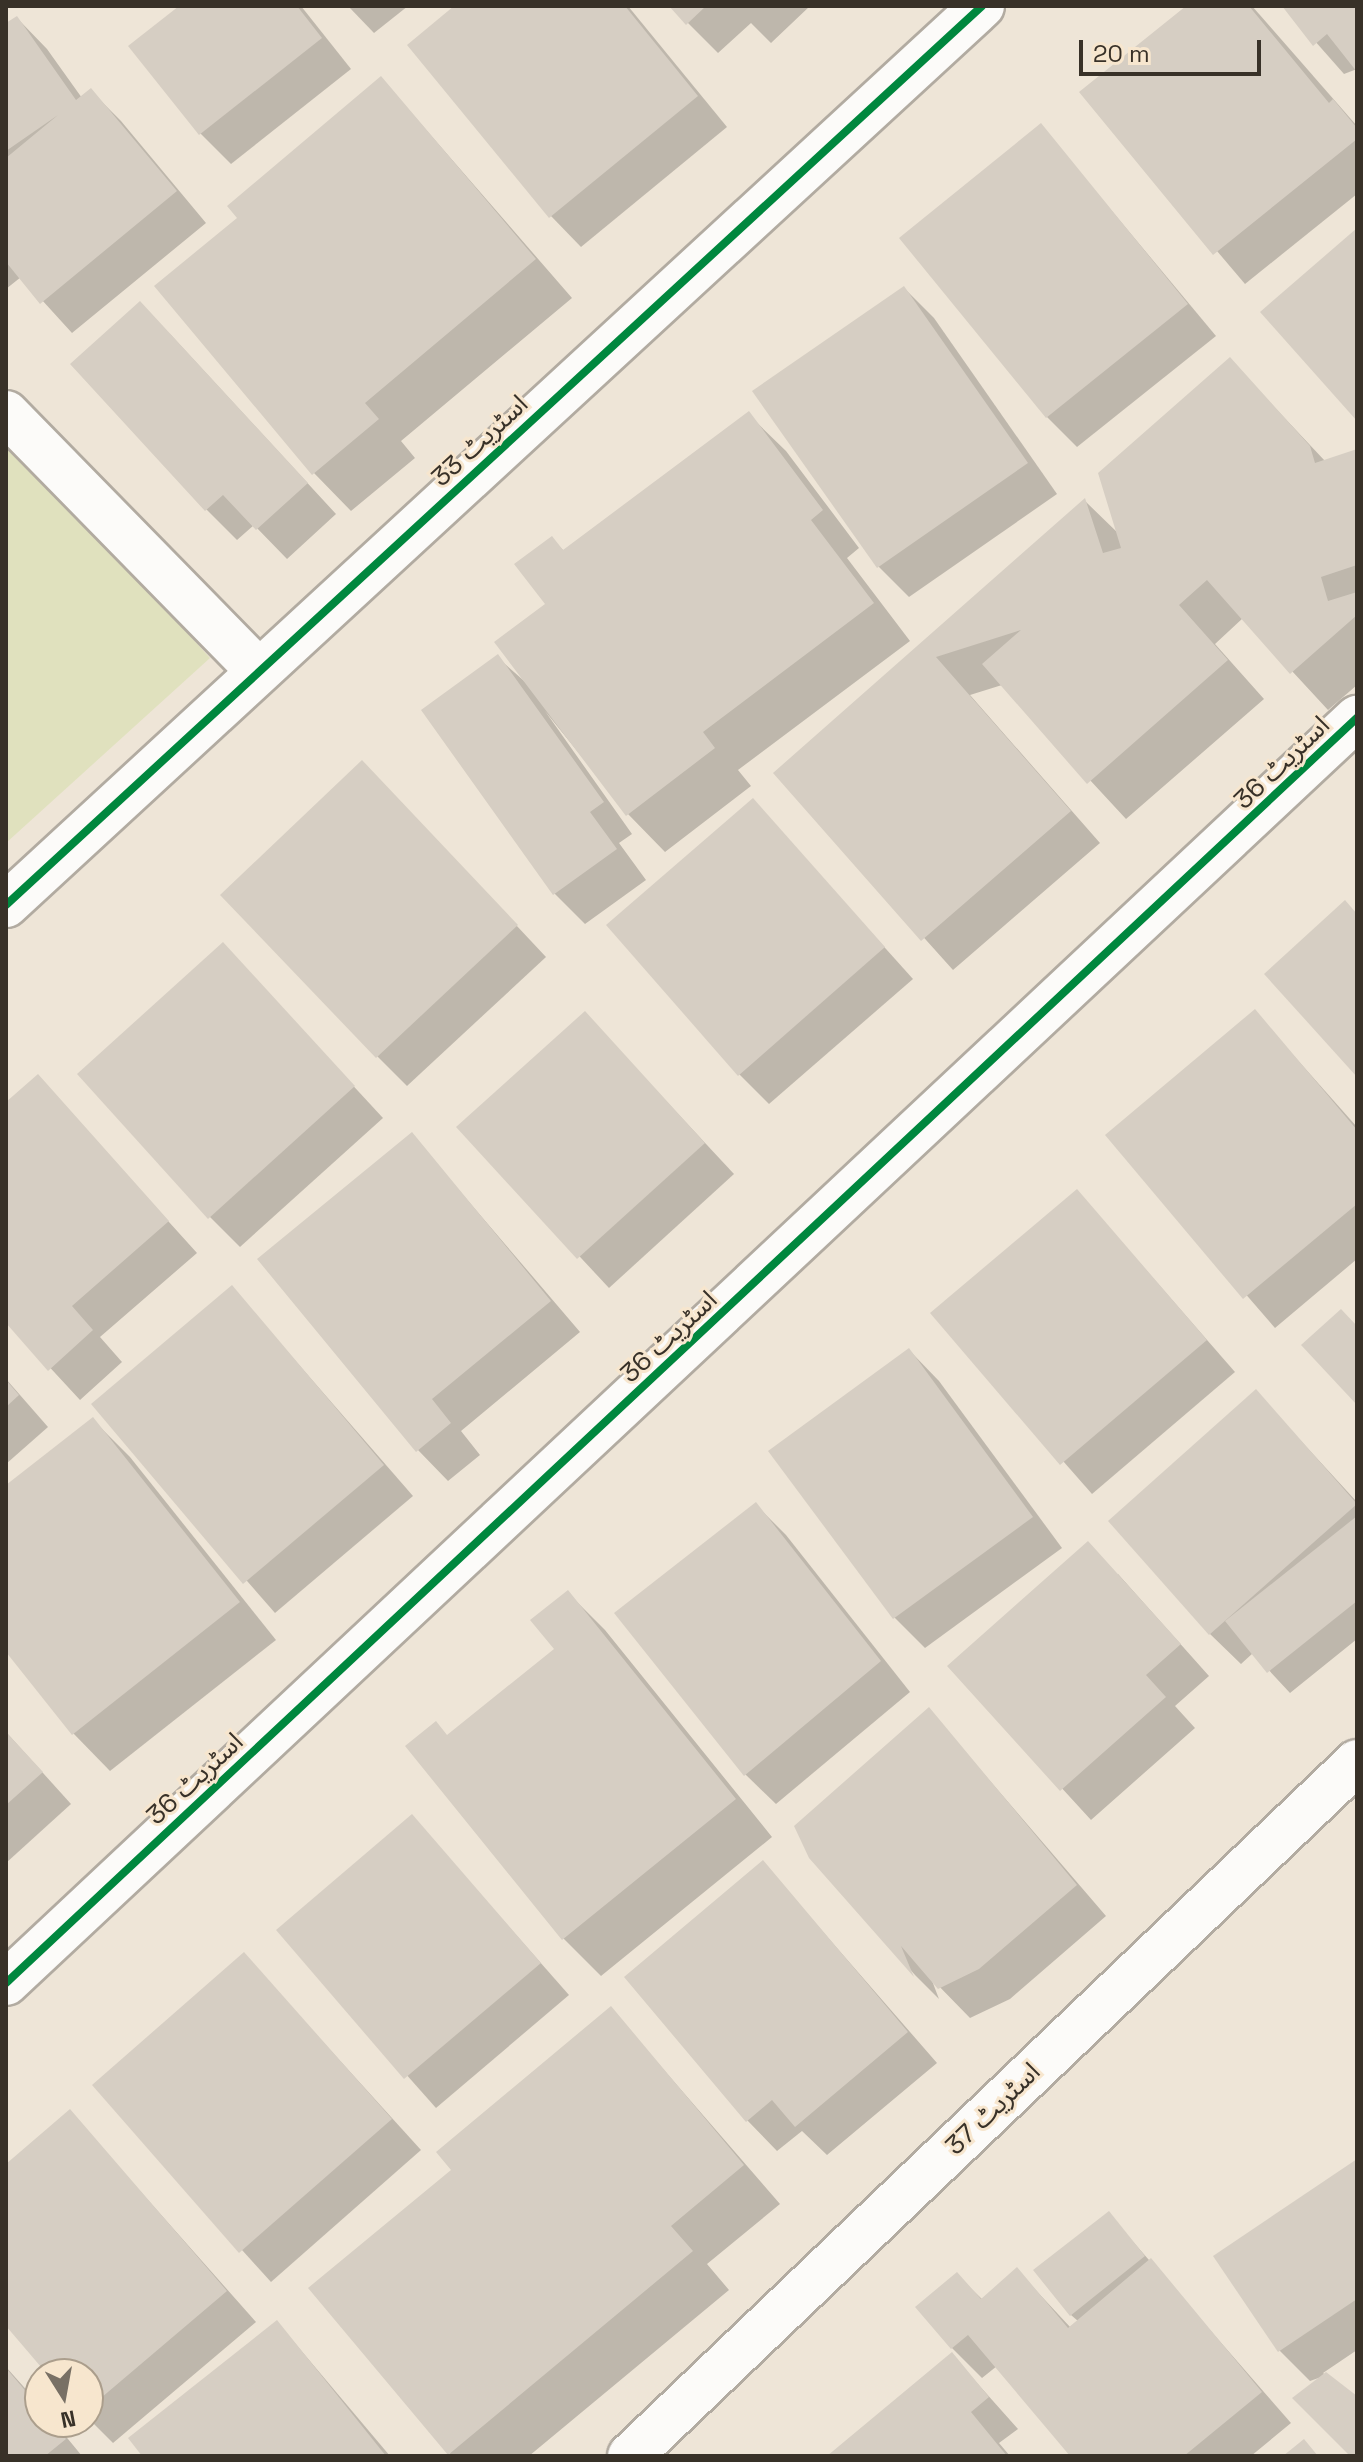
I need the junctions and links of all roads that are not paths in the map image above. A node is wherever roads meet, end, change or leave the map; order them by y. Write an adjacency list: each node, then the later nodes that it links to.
1 (982, 6): 3 (street, اسٹریٹ 33)
2 (6, 413): 3 (street)
3 (259, 671): 5 (street, اسٹریٹ 33)
4 (1357, 718): 7 (street, اسٹریٹ 36)
5 (6, 905)
6 (1357, 1762): 8 (street, اسٹریٹ 37)
7 (6, 1983)
8 (630, 2456)

